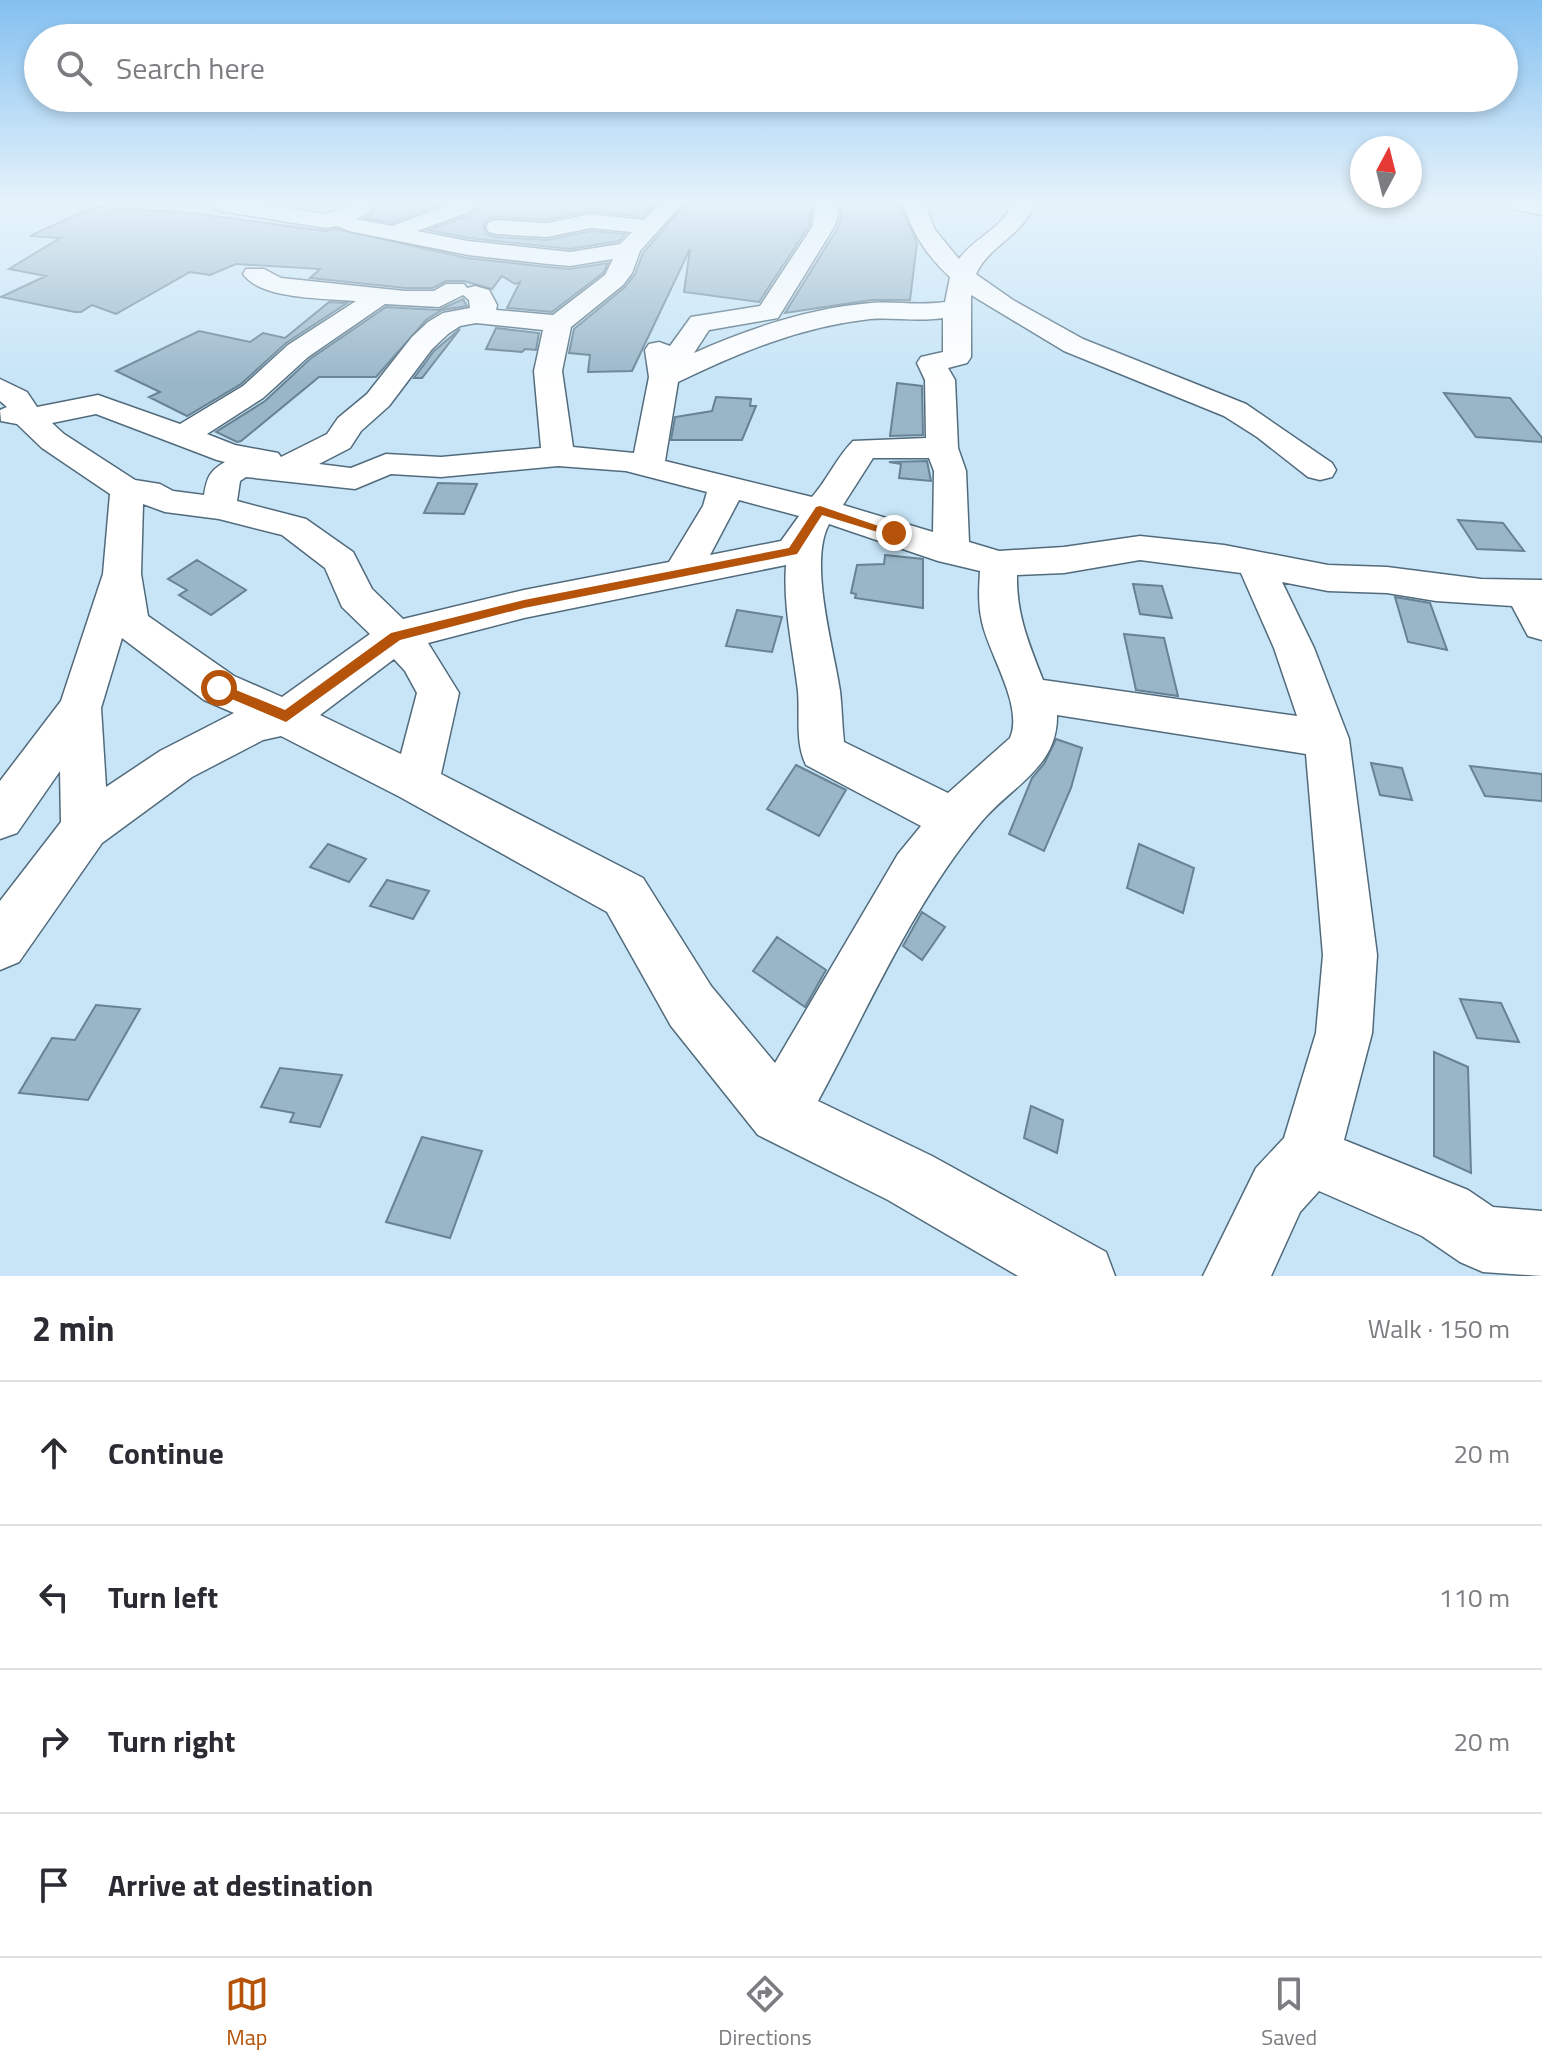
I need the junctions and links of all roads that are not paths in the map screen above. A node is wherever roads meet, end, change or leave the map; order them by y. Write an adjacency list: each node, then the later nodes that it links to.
1 (470, 264): 8 (street)
2 (623, 264): 12 (street)
3 (800, 264): 14 (street)
4 (950, 264): 7 (street)
5 (969, 264): 7 (street)
6 (255, 274): 9 (street)
7 (962, 276): 10 (street); 22 (street)
8 (455, 289): 9 (street); 11 (street)
9 (381, 295): 17 (street)
10 (957, 308): 14 (street); 18 (street)
11 (482, 314): 12 (street); 21 (street)
12 (559, 323): 19 (street)
13 (657, 342): 14 (street)
14 (664, 377): 20 (street)
15 (0, 388): 16 (street)
16 (14, 417): 17 (street); 24 (street)
17 (183, 436): 21 (street)
18 (942, 448): 26 (street); 27 (street)
19 (558, 456): 20 (street); 21 (street)
20 (648, 466): 23 (street)
21 (297, 467): 25 (street)
22 (1320, 470)
23 (726, 484): 26 (street); 30 (street)
24 (127, 490): 25 (street); 31 (street)
25 (219, 508): 33 (street)
26 (813, 522): 27 (street); 30 (street); 40 (street)
27 (951, 552): 29 (street)
28 (1255, 563): 29 (street); 32 (street); 37 (street)
29 (999, 564): 34 (street)
30 (682, 572): 33 (street)
31 (122, 574): 35 (street); 36 (street)
32 (1536, 604)
33 (396, 636): 36 (street); 38 (street)
34 (1028, 694): 37 (street); 40 (street)
35 (80, 708): 39 (street); 41 (street)
36 (286, 717): 38 (street); 41 (street)
37 (1327, 739): 44 (street)
38 (416, 783): 43 (street)
39 (0, 818)
40 (956, 820): 43 (street)
41 (85, 828): 42 (street)
42 (0, 944)
43 (779, 1114): 46 (street)
44 (1309, 1156): 45 (street); 47 (street)
45 (1542, 1244)
46 (1082, 1276)
47 (1236, 1276)

